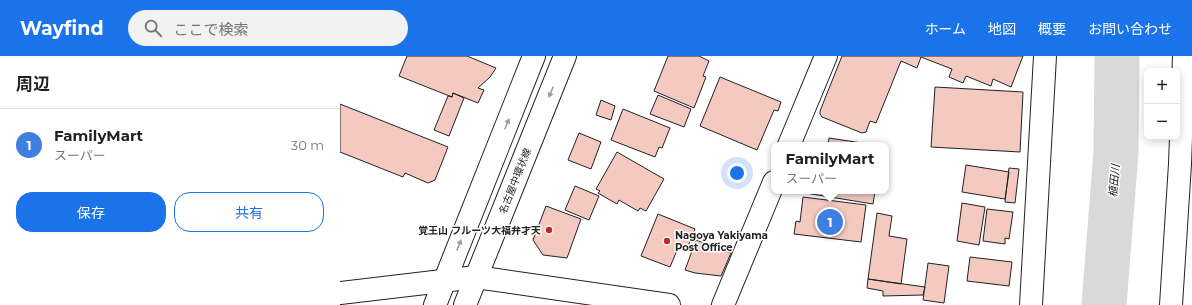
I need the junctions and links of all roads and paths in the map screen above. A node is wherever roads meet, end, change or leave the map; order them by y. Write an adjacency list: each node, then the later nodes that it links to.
1 (534, 56): 10 (street, one-way to 1)
2 (566, 56): 9 (street, 名古屋中環状線, one-way to 9)
3 (826, 56): 6 (street)
4 (1045, 56): 16 (street)
5 (1184, 56): 7 (street)
6 (790, 142)
7 (1186, 164): 17 (street)
8 (771, 189): 15 (street)
9 (476, 277): 10 (street); 13 (street, 名古屋中環状線); 14 (street)
10 (445, 281): 11 (street); 12 (street)
11 (340, 294)
12 (435, 305)
13 (465, 305)
14 (669, 305)
15 (723, 305)
16 (1031, 305)
17 (1171, 305)

